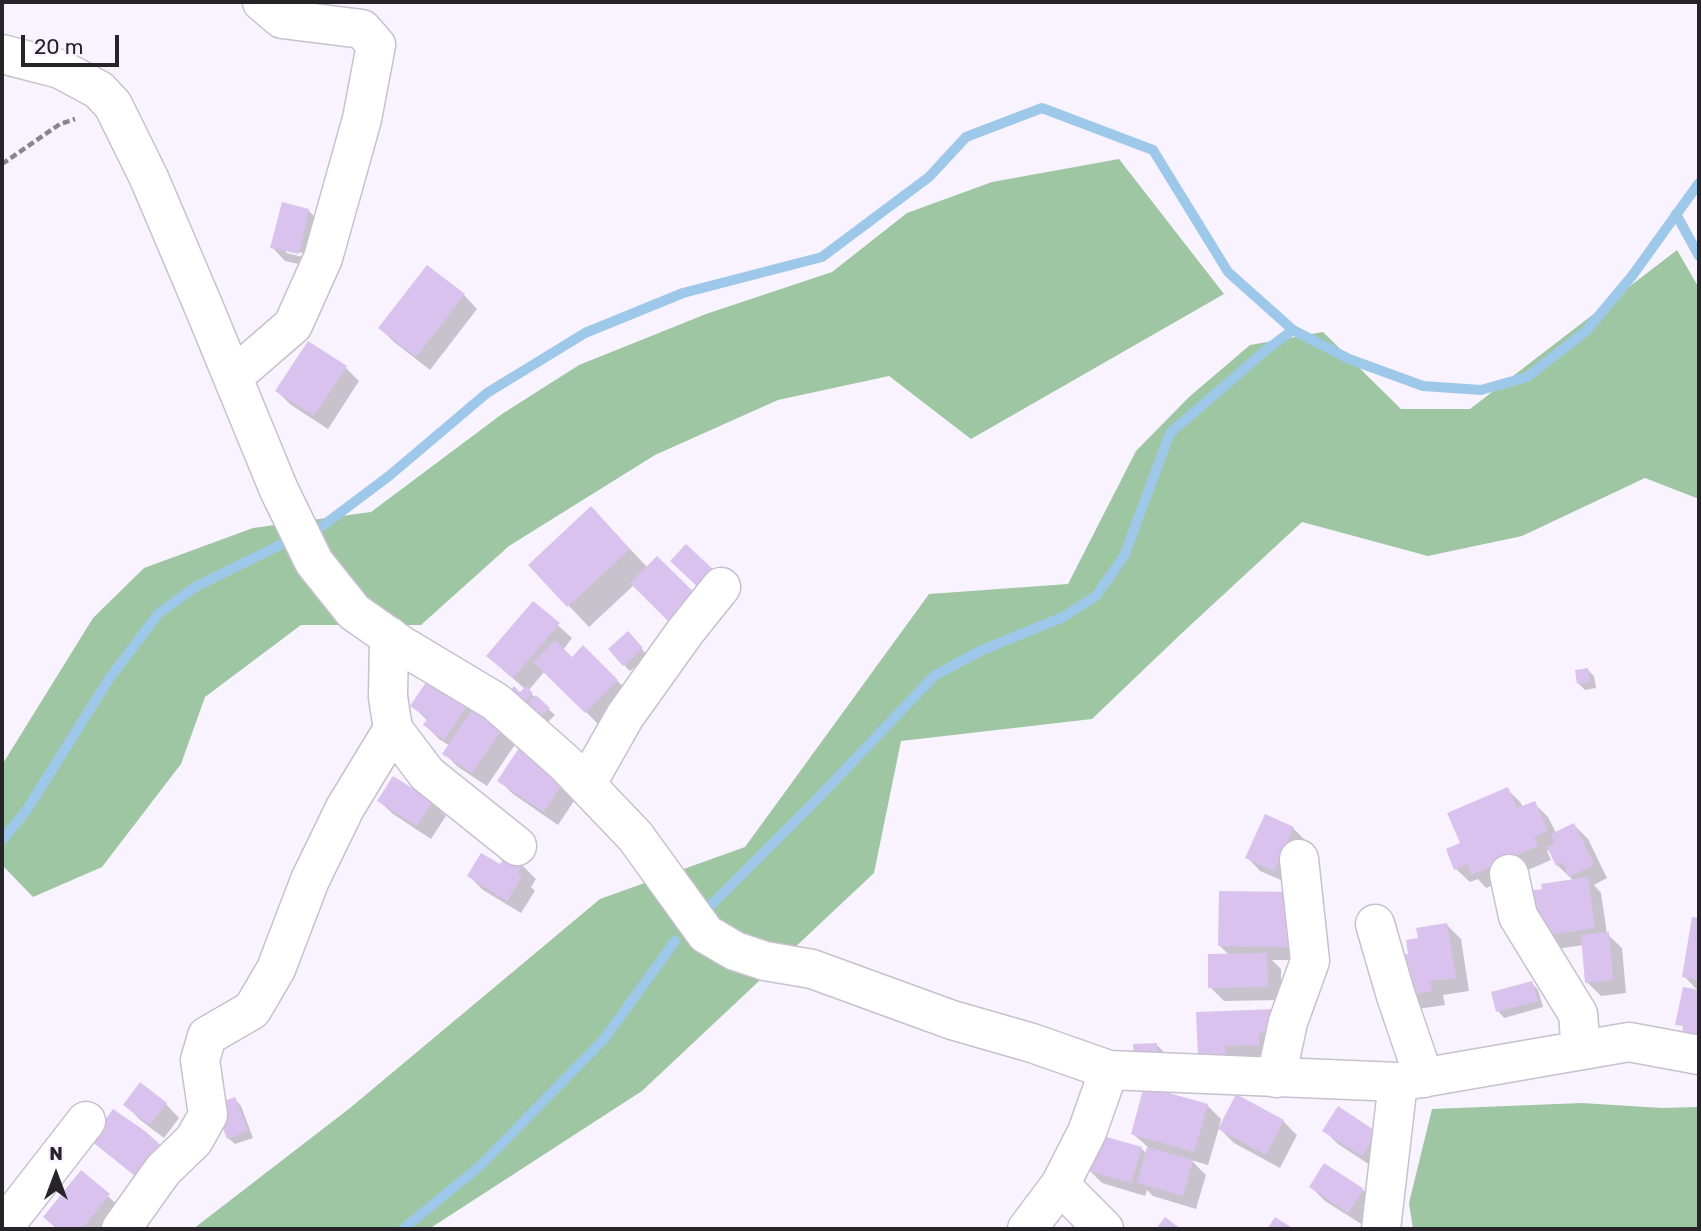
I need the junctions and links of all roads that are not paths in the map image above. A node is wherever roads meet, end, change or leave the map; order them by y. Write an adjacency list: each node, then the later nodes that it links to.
1 (262, 2): 3 (street)
2 (2, 54): 3 (street)
3 (233, 377): 5 (street)
4 (720, 587): 7 (street)
5 (388, 636): 6 (street); 7 (street)
6 (393, 729): 8 (street); 20 (street)
7 (586, 785): 14 (street)
8 (517, 845)
9 (1299, 859): 15 (street)
10 (1509, 874): 12 (street)
11 (1375, 924): 16 (street)
12 (1581, 1050): 13 (street); 16 (street)
13 (1699, 1055)
14 (1109, 1070): 15 (street); 18 (street)
15 (1276, 1077): 16 (street)
16 (1411, 1080): 23 (street)
17 (86, 1121): 19 (street)
18 (1060, 1185): 21 (street); 22 (street)
19 (2, 1229)
20 (121, 1229)
21 (1027, 1229)
22 (1104, 1229)
23 (1381, 1229)

